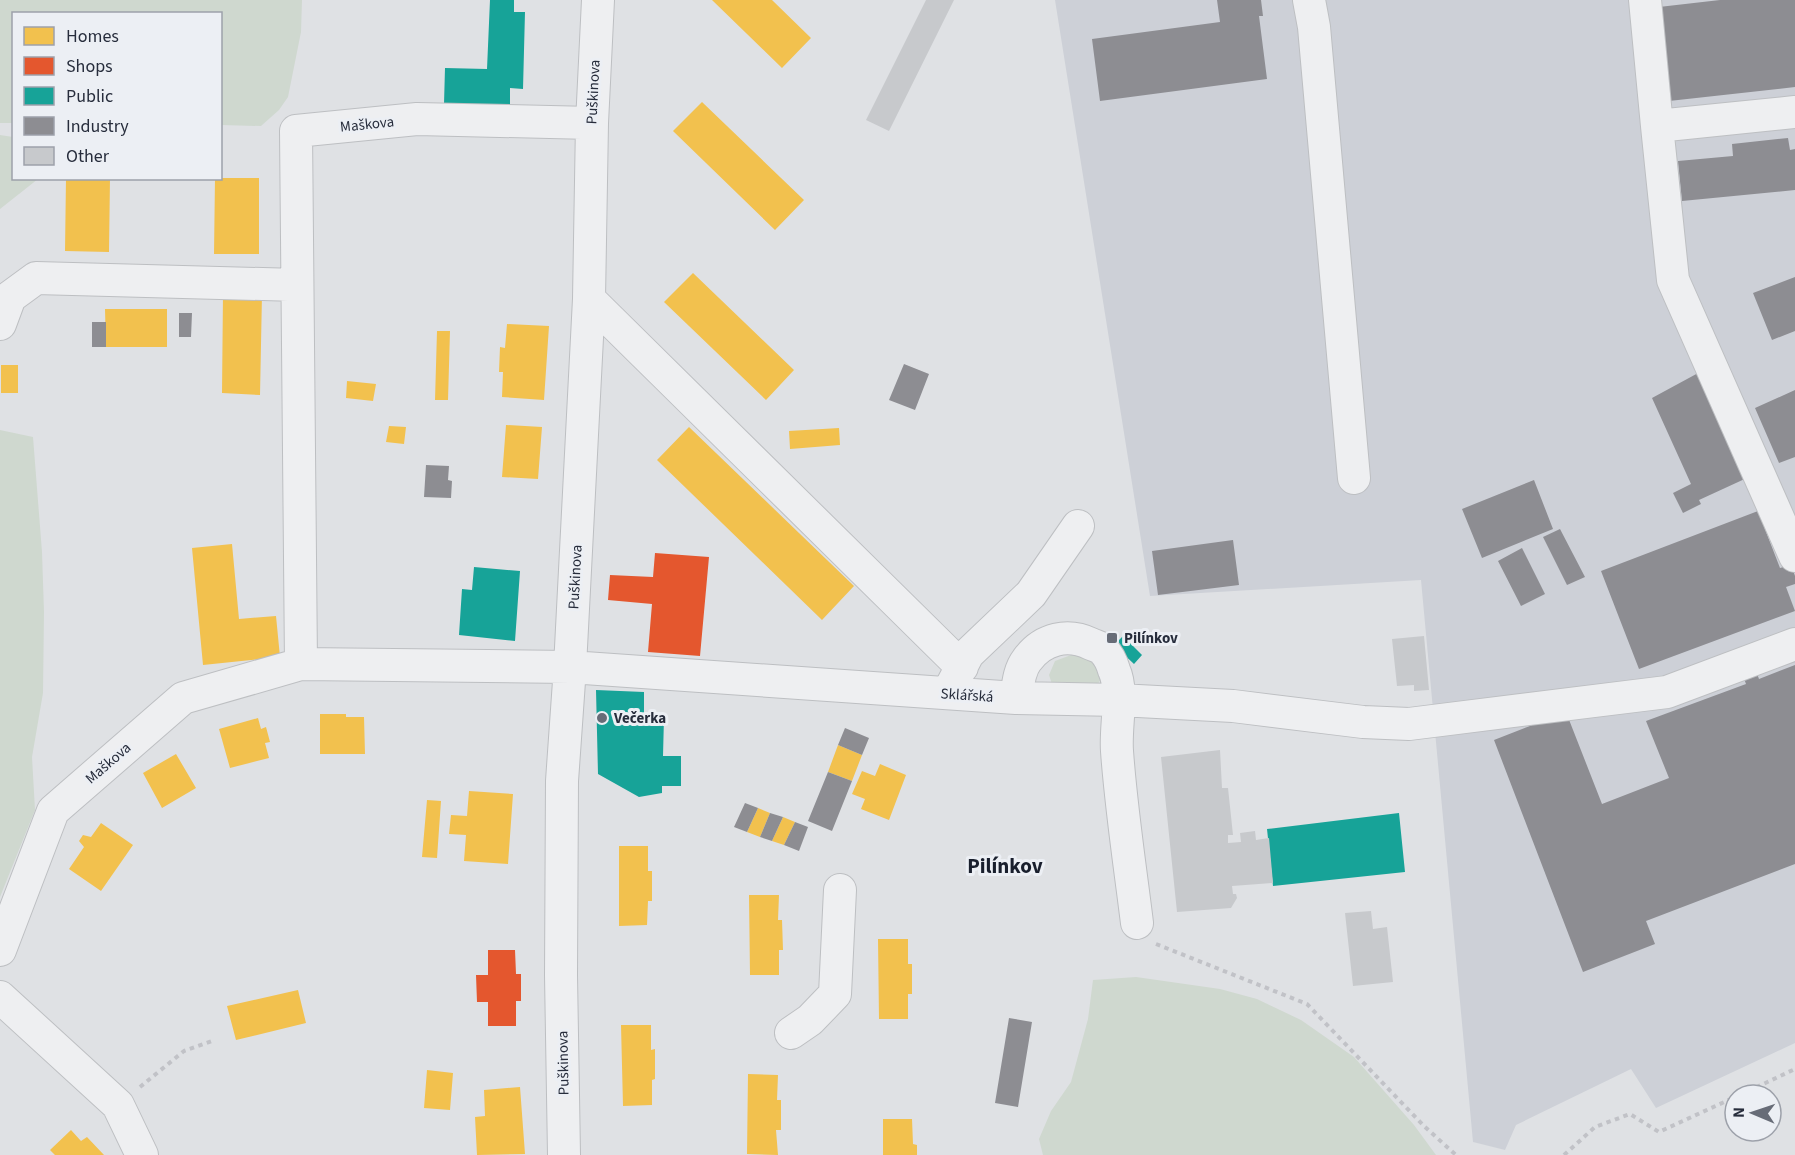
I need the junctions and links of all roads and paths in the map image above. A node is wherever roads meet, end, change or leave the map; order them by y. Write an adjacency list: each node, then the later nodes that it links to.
1 (598, 0): 5 (street, Puškinova)
2 (1309, 0): 10 (street)
3 (1646, 0): 6 (street)
4 (1795, 112): 6 (street)
5 (592, 123): 7 (street, Maškova); 8 (street, Puškinova)
6 (1657, 126): 12 (street)
7 (297, 285): 9 (street); 14 (street, Maškova)
8 (590, 299): 15 (street, Puškinova); 16 (street)
9 (0, 324)
10 (1354, 478)
11 (1078, 526): 16 (street)
12 (1795, 556)
13 (1795, 644): 19 (street, Sklářská)
14 (301, 664): 15 (street, Maškova); 22 (street, Maškova)
15 (570, 667): 17 (street, Sklářská); 31 (street, Puškinova)
16 (962, 667): 17 (street)
17 (947, 694): 18 (street, Sklářská)
18 (1016, 698): 19 (street, Sklářská); 19 (street)
19 (1119, 700): 21 (street)
20 (840, 890): 24 (street)
21 (1137, 923): 32 (path)
22 (0, 950)
23 (0, 997): 29 (street)
24 (791, 1033)
25 (215, 1040): 29 (path)
26 (1795, 1069): 27 (path)
27 (1765, 1083)
28 (1723, 1103): 33 (path)
29 (118, 1105): 30 (street)
30 (142, 1155)
31 (564, 1155)
32 (1456, 1155)
33 (1564, 1155)

